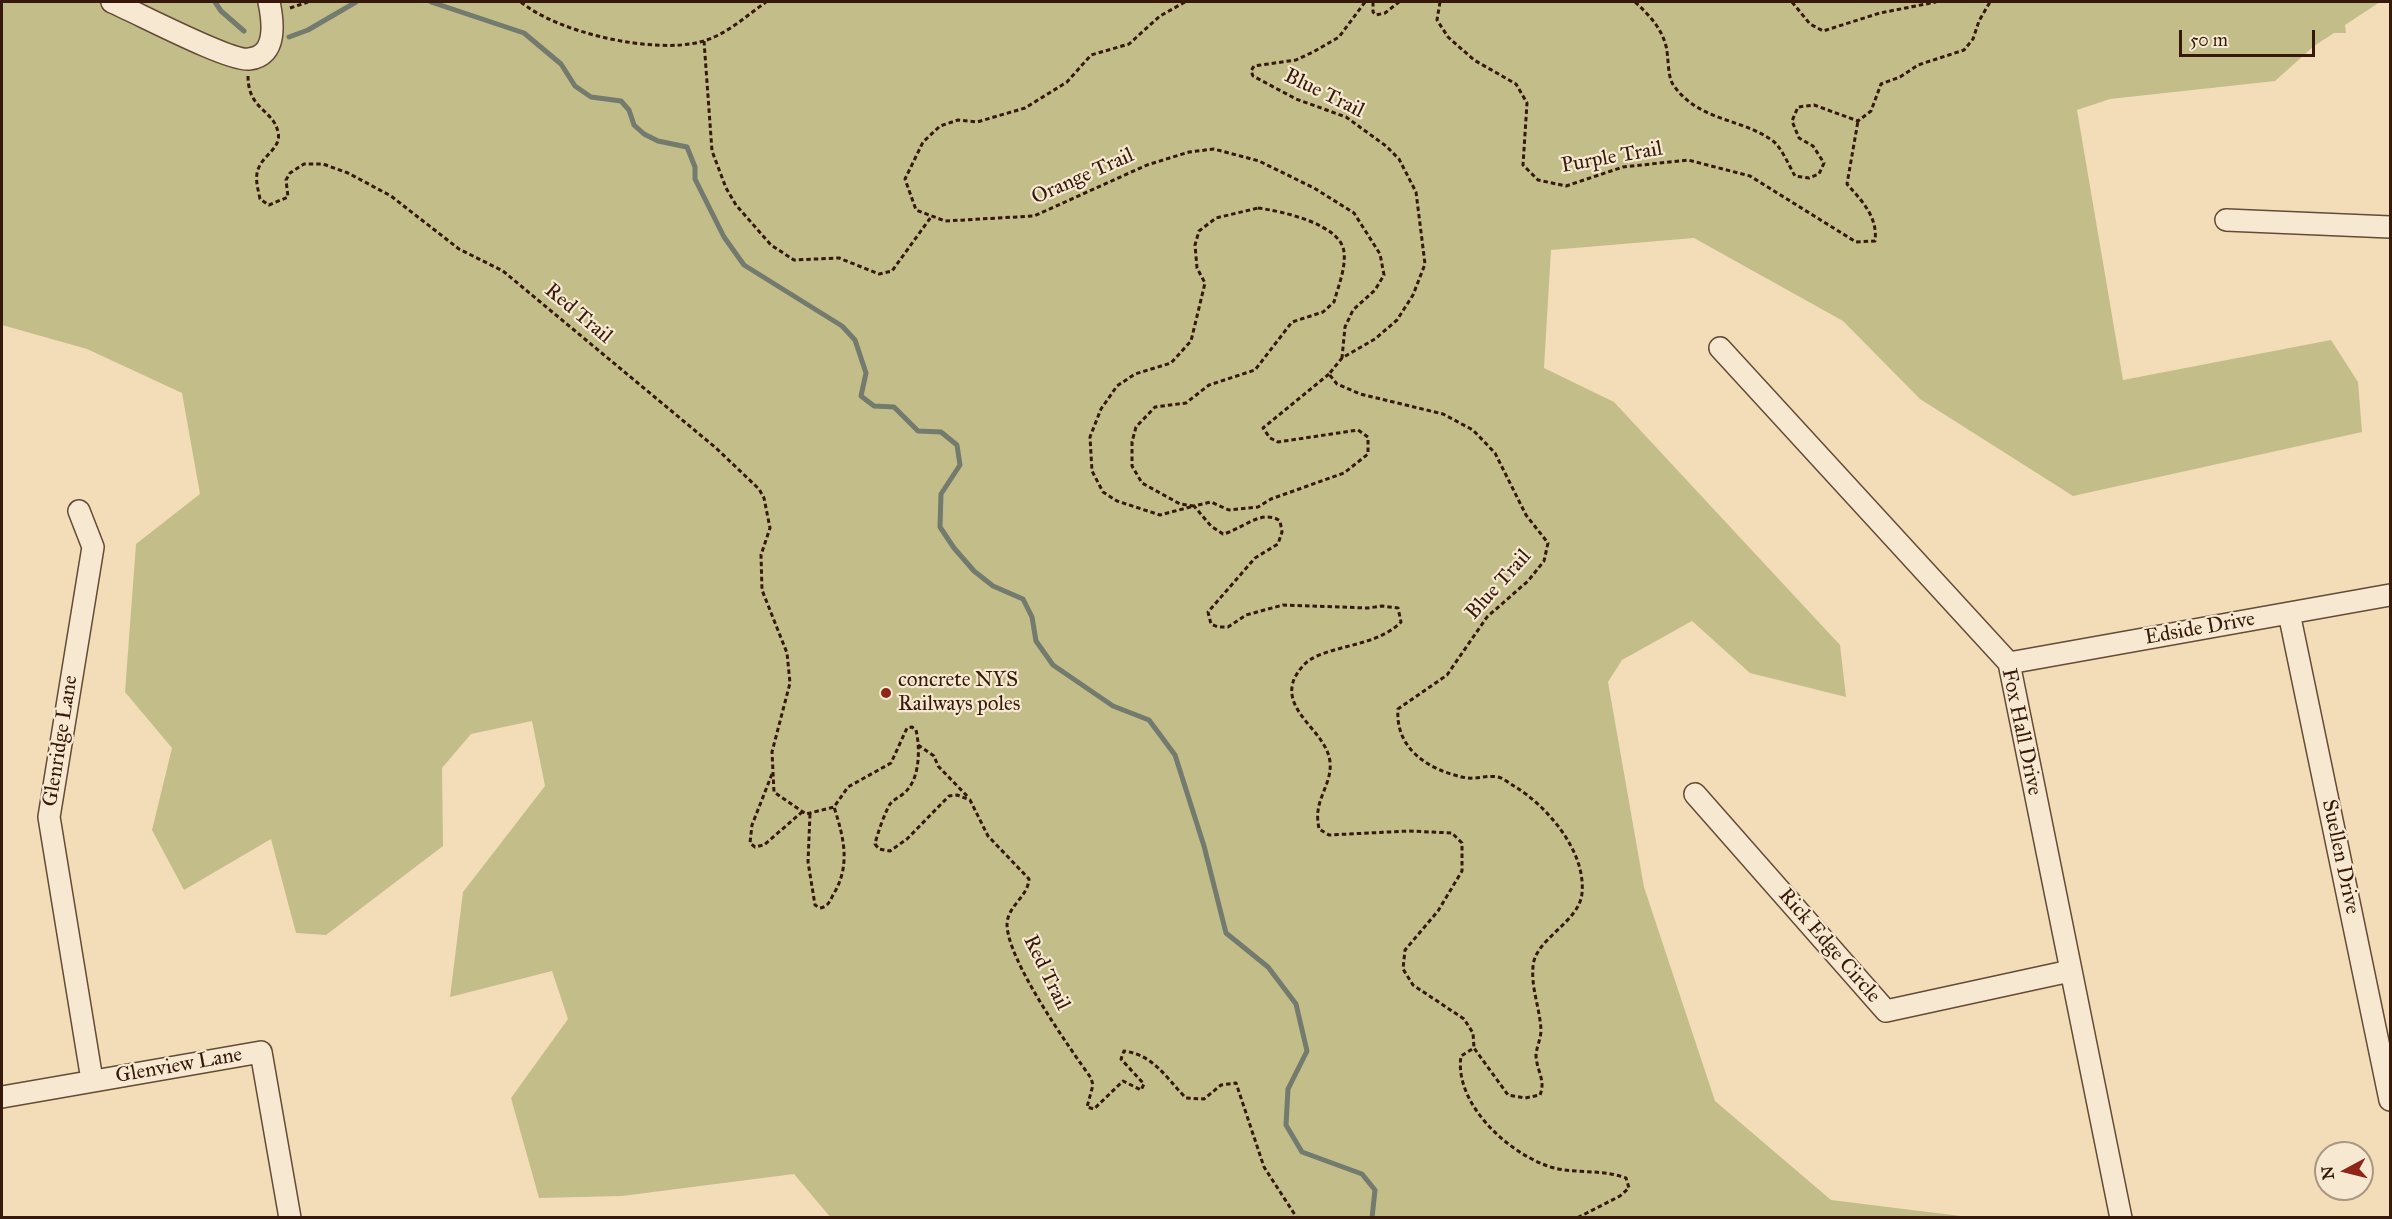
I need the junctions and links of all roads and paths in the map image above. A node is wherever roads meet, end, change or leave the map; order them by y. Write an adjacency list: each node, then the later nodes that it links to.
1 (112, 2): 15 (street)
2 (269, 2): 15 (street)
3 (521, 2): 14 (path)
4 (766, 2): 14 (path)
5 (1185, 2): 17 (path)
6 (1365, 2): 21 (path, Blue Trail)
7 (1372, 2): 8 (path)
8 (1399, 2)
9 (1440, 2): 16 (path, Purple Trail)
10 (1635, 2): 16 (path)
11 (1792, 2): 12 (path)
12 (1936, 2)
13 (1990, 2): 16 (path, Purple Trail)
14 (704, 41): 17 (path)
15 (248, 60): 29 (path, Red Trail)
16 (1858, 121)
17 (931, 217): 21 (path, Orange Trail)
18 (2226, 220): 19 (street)
19 (2391, 226)
20 (1720, 348): 27 (street, Fox Hall Drive)
21 (1342, 358): 22 (path, Blue Trail)
22 (1329, 374): 23 (path); 36 (path, Blue Trail)
23 (1194, 506): 23 (path); 36 (path)
24 (79, 511): 37 (street, Glenridge Lane)
25 (2391, 595): 26 (street, Edside Drive)
26 (2289, 613): 27 (street, Edside Drive); 39 (street, Suellen Drive)
27 (2009, 663): 35 (street, Fox Hall Drive)
28 (918, 745): 31 (path); 31 (path); 32 (path)
29 (773, 773): 33 (path, Red Trail); 33 (path, Red Trail)
30 (1695, 794): 35 (street, Rick Edge Circle)
31 (970, 800): 41 (path, Red Trail)
32 (834, 807): 34 (path); 34 (path)
33 (802, 812): 34 (path, Red Trail)
34 (810, 814)
35 (2070, 971): 43 (street, Fox Hall Drive)
36 (1474, 1048): 42 (path)
37 (92, 1080): 38 (street, Glenview Lane); 40 (street, Glenview Lane)
38 (2, 1096)
39 (2391, 1100)
40 (290, 1218)
41 (1297, 1218)
42 (1577, 1218)
43 (2121, 1218)

